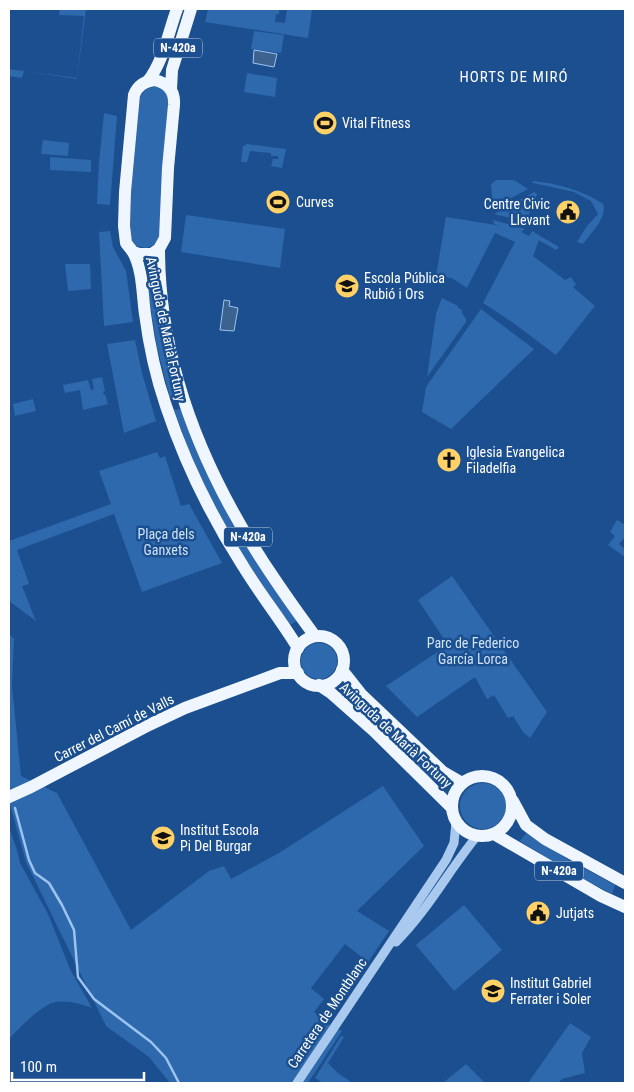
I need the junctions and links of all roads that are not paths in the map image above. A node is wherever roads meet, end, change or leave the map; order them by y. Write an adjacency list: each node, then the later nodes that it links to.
1 (177, 9): 3 (main road, N-420a)
2 (191, 9): 4 (main road, N-420a)
3 (148, 81): 4 (main road); 6 (main road, N-420a)
4 (171, 89): 5 (main road, N-420a)
5 (159, 249): 6 (main road); 7 (main road, Avinguda de Marià Fortuny / N-420a)
6 (133, 252): 8 (main road, Avinguda de Marià Fortuny / N-420a)
7 (316, 636): 8 (main road); 9 (main road)
8 (296, 653): 10 (main road); 11 (main road, N-420a)
9 (342, 670): 12 (main road); 13 (main road)
10 (280, 672): 11 (main road); 14 (main road, Carrer del Camí de Valls)
11 (298, 674): 12 (main road)
12 (319, 685): 18 (main road, Avinguda de Marià Fortuny)
13 (462, 783): 16 (main road, N-420a); 18 (main road)
14 (31, 787): 15 (main road, Carrer del Camí de Valls); 17 (main road, Carrer del Camí de Valls)
15 (9, 797)
16 (513, 801): 20 (main road); 22 (main road, N-420a)
17 (9, 802)
18 (452, 808): 19 (main road)
19 (456, 822): 21 (main road); 24 (street)
20 (494, 834): 21 (main road); 23 (main road, N-420a)
21 (477, 836): 24 (street)
22 (625, 883)
23 (625, 907)
24 (380, 958): 25 (street, Carretera de Montblanc)
25 (297, 1083)

